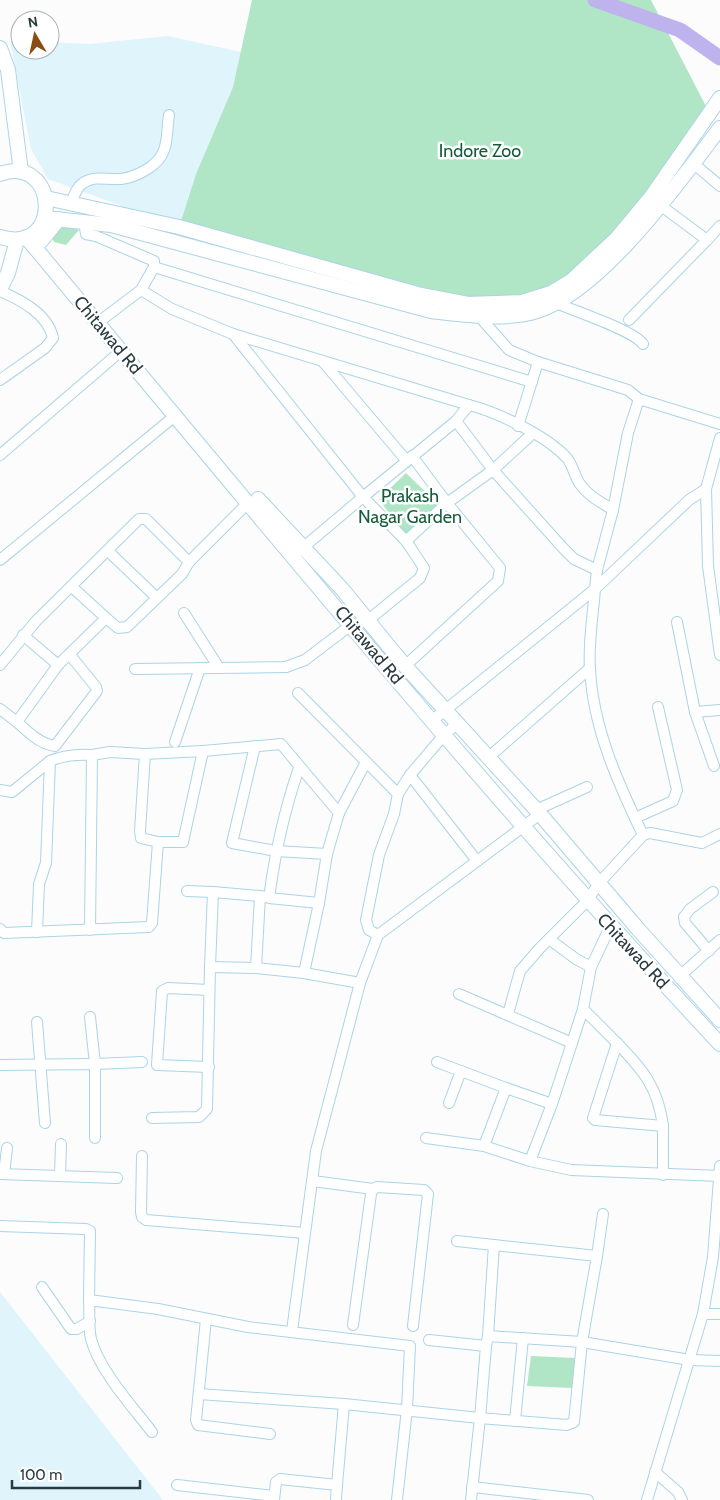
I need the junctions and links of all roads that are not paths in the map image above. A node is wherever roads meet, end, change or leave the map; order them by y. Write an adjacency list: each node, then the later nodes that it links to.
1 (0, 48): 5 (main road)
2 (720, 98): 24 (main road)
3 (169, 115): 12 (street)
4 (720, 128): 6 (main road)
5 (16, 136): 7 (main road); 9 (main road)
6 (693, 163): 10 (street); 13 (main road)
7 (21, 172): 8 (main road); 9 (main road)
8 (0, 174)
9 (37, 181): 11 (main road)
10 (720, 186)
11 (46, 198): 12 (main road); 14 (main road)
12 (71, 203): 24 (main road)
13 (660, 205): 18 (street); 23 (main road)
14 (52, 218): 15 (main road); 19 (main road)
15 (84, 222): 20 (street); 25 (main road)
16 (720, 226): 18 (street)
17 (0, 237): 19 (main road)
18 (707, 240): 27 (street)
19 (28, 241): 21 (main road); 26 (main road, Chitawad Rd); 30 (main road, Chitawad Rd)
20 (154, 267): 22 (street); 34 (street)
21 (0, 290): 33 (street)
22 (141, 290): 26 (street); 28 (street)
23 (556, 303): 25 (main road); 29 (street)
24 (468, 304): 25 (street)
25 (480, 316): 32 (street)
26 (104, 318): 53 (main road, Chitawad Rd)
27 (629, 320)
28 (233, 334): 31 (street); 47 (street)
29 (643, 344)
30 (121, 350): 37 (main road, Chitawad Rd); 43 (street)
31 (324, 362): 36 (street); 44 (street)
32 (538, 362): 34 (street); 35 (street)
33 (0, 380)
34 (532, 382): 40 (street)
35 (639, 399): 39 (street); 50 (street)
36 (469, 405): 38 (street); 40 (street)
37 (176, 415): 48 (main road, Chitawad Rd); 54 (street)
38 (456, 421): 44 (street); 45 (street)
39 (720, 424)
40 (518, 426): 41 (street)
41 (532, 434): 45 (street); 50 (street)
42 (720, 438): 46 (street)
43 (0, 455)
44 (409, 458): 47 (street); 49 (street)
45 (493, 470): 49 (street); 56 (street)
46 (706, 489): 58 (street); 67 (street)
47 (363, 497): 51 (street); 53 (street)
48 (249, 502): 53 (main road, Chitawad Rd); 55 (street)
49 (447, 503): 51 (street); 70 (street)
50 (613, 510): 56 (street)
51 (406, 541): 62 (street)
52 (108, 551): 55 (street); 57 (street); 59 (street)
53 (298, 552): 62 (main road, Chitawad Rd); 64 (main road, Chitawad Rd)
54 (0, 560)
55 (189, 562): 59 (street)
56 (597, 570): 58 (street)
57 (72, 587): 61 (street); 65 (street)
58 (595, 589): 73 (street); 78 (street)
59 (156, 597): 61 (street)
60 (184, 613): 72 (street)
61 (106, 618): 66 (street)
62 (367, 621): 70 (main road, Chitawad Rd)
63 (677, 622): 80 (street)
64 (352, 625): 72 (street); 81 (main road, Chitawad Rd)
65 (23, 635): 68 (street); 69 (street)
66 (70, 655): 69 (street); 82 (street)
67 (720, 655)
68 (0, 665)
69 (58, 665): 82 (street)
70 (405, 666): 78 (main road, Chitawad Rd)
71 (200, 668): 72 (street); 74 (street); 85 (street)
72 (219, 668)
73 (590, 668): 90 (street); 101 (street)
74 (135, 670)
75 (298, 694): 92 (street)
76 (658, 707): 101 (street)
77 (0, 709): 82 (street)
78 (446, 710): 81 (street); 83 (main road, Chitawad Rd)
79 (720, 710): 80 (street)
80 (695, 712): 93 (street)
81 (433, 720): 84 (main road, Chitawad Rd)
82 (17, 722)
83 (458, 723): 84 (street); 90 (main road, Chitawad Rd)
84 (444, 735): 95 (street); 102 (main road, Chitawad Rd)
85 (175, 742)
86 (254, 746): 87 (street); 94 (street); 106 (street)
87 (203, 751): 89 (street); 105 (street)
88 (92, 754): 89 (street); 91 (street); 118 (street)
89 (145, 754): 105 (street)
90 (489, 757): 99 (main road, Chitawad Rd)
91 (50, 761): 97 (street); 119 (street)
92 (366, 762): 98 (street); 100 (street)
93 (714, 766)
94 (299, 768): 100 (street); 106 (street)
95 (410, 775): 98 (street); 108 (street)
96 (587, 787): 99 (street)
97 (0, 790)
98 (398, 794): 120 (street)
99 (538, 812): 102 (street); 109 (main road, Chitawad Rd)
100 (339, 813): 107 (street)
101 (635, 818): 104 (street)
102 (526, 827): 108 (street); 114 (main road, Chitawad Rd)
103 (720, 834): 104 (street)
104 (643, 835): 109 (street)
105 (158, 842): 118 (street)
106 (276, 851): 107 (street); 113 (street)
107 (327, 854): 115 (street)
108 (477, 861): 120 (street)
109 (599, 884): 114 (street); 128 (main road, Chitawad Rd)
110 (187, 891): 111 (street)
111 (213, 892): 113 (street); 124 (street)
112 (713, 892): 123 (street)
113 (265, 897): 115 (street); 126 (street)
114 (587, 901): 116 (main road, Chitawad Rd); 121 (street)
115 (319, 903): 127 (street)
116 (610, 927): 125 (street); 139 (main road, Chitawad Rd)
117 (0, 929): 119 (street)
118 (90, 930): 119 (street)
119 (37, 932)
120 (378, 935): 129 (street)
121 (549, 939): 125 (street); 133 (street)
122 (720, 940): 123 (street)
123 (709, 951): 128 (street)
124 (210, 967): 126 (street); 130 (street)
125 (591, 967): 132 (street)
126 (256, 968): 127 (street)
127 (304, 973): 129 (street)
128 (681, 975): 135 (main road, Chitawad Rd)
129 (360, 983): 166 (street)
130 (209, 990): 145 (street); 145 (street)
131 (459, 994): 133 (street)
132 (583, 1009): 137 (street); 138 (street)
133 (508, 1014): 138 (street)
134 (90, 1017): 143 (street)
135 (720, 1020)
136 (37, 1022): 144 (street)
137 (617, 1042): 152 (street); 152 (street)
138 (572, 1043): 149 (street)
139 (720, 1044)
140 (142, 1062): 143 (street)
141 (437, 1062): 146 (street)
142 (0, 1064): 144 (street)
143 (96, 1064): 144 (street); 153 (street)
144 (40, 1065): 151 (street)
145 (209, 1067): 150 (street)
146 (461, 1071): 147 (street); 148 (street)
147 (506, 1088): 149 (street); 156 (street)
148 (449, 1103)
149 (552, 1104): 159 (street)
150 (152, 1118)
151 (45, 1123)
152 (663, 1126): 162 (street)
153 (95, 1138)
154 (426, 1138): 156 (street)
155 (62, 1144): 163 (street)
156 (484, 1146): 159 (street)
157 (7, 1148): 161 (street)
158 (142, 1156): 170 (street)
159 (530, 1162): 162 (street)
160 (720, 1166): 164 (street)
161 (2, 1174): 163 (street)
162 (663, 1175): 164 (street)
163 (60, 1176): 165 (street)
164 (720, 1176): 176 (street)
165 (117, 1178)
166 (313, 1181): 167 (street); 170 (street)
167 (373, 1188): 180 (street); 181 (street)
168 (603, 1214): 173 (street)
169 (0, 1226): 175 (street)
170 (306, 1233): 182 (street)
171 (457, 1241): 172 (street)
172 (494, 1245): 173 (street); 185 (street)
173 (597, 1256): 186 (street)
174 (42, 1287): 179 (street)
175 (89, 1300): 178 (street); 179 (street)
176 (703, 1314): 177 (street); 187 (street)
177 (720, 1314)
178 (206, 1319): 182 (street); 189 (street)
179 (90, 1321): 194 (street)
180 (353, 1325)
181 (413, 1326)
182 (292, 1331): 191 (street)
183 (523, 1338): 185 (street); 186 (street); 193 (street)
184 (429, 1340): 185 (street)
185 (487, 1341): 192 (street)
186 (582, 1342): 187 (street); 193 (street)
187 (690, 1360): 188 (street); 196 (street)
188 (720, 1361)
189 (199, 1394): 190 (street); 195 (street)
190 (344, 1404): 191 (street); 198 (street)
191 (406, 1410): 192 (street); 202 (street)
192 (480, 1418): 193 (street); 199 (street)
193 (515, 1421)
194 (152, 1432)
195 (270, 1434)
196 (655, 1472): 205 (street); 206 (street)
197 (177, 1485): 200 (street)
198 (337, 1485): 200 (street); 201 (street)
199 (472, 1487): 203 (street); 204 (street)
200 (274, 1498)
201 (336, 1500)
202 (397, 1500)
203 (471, 1500)
204 (588, 1500)
205 (648, 1500)
206 (682, 1500)

